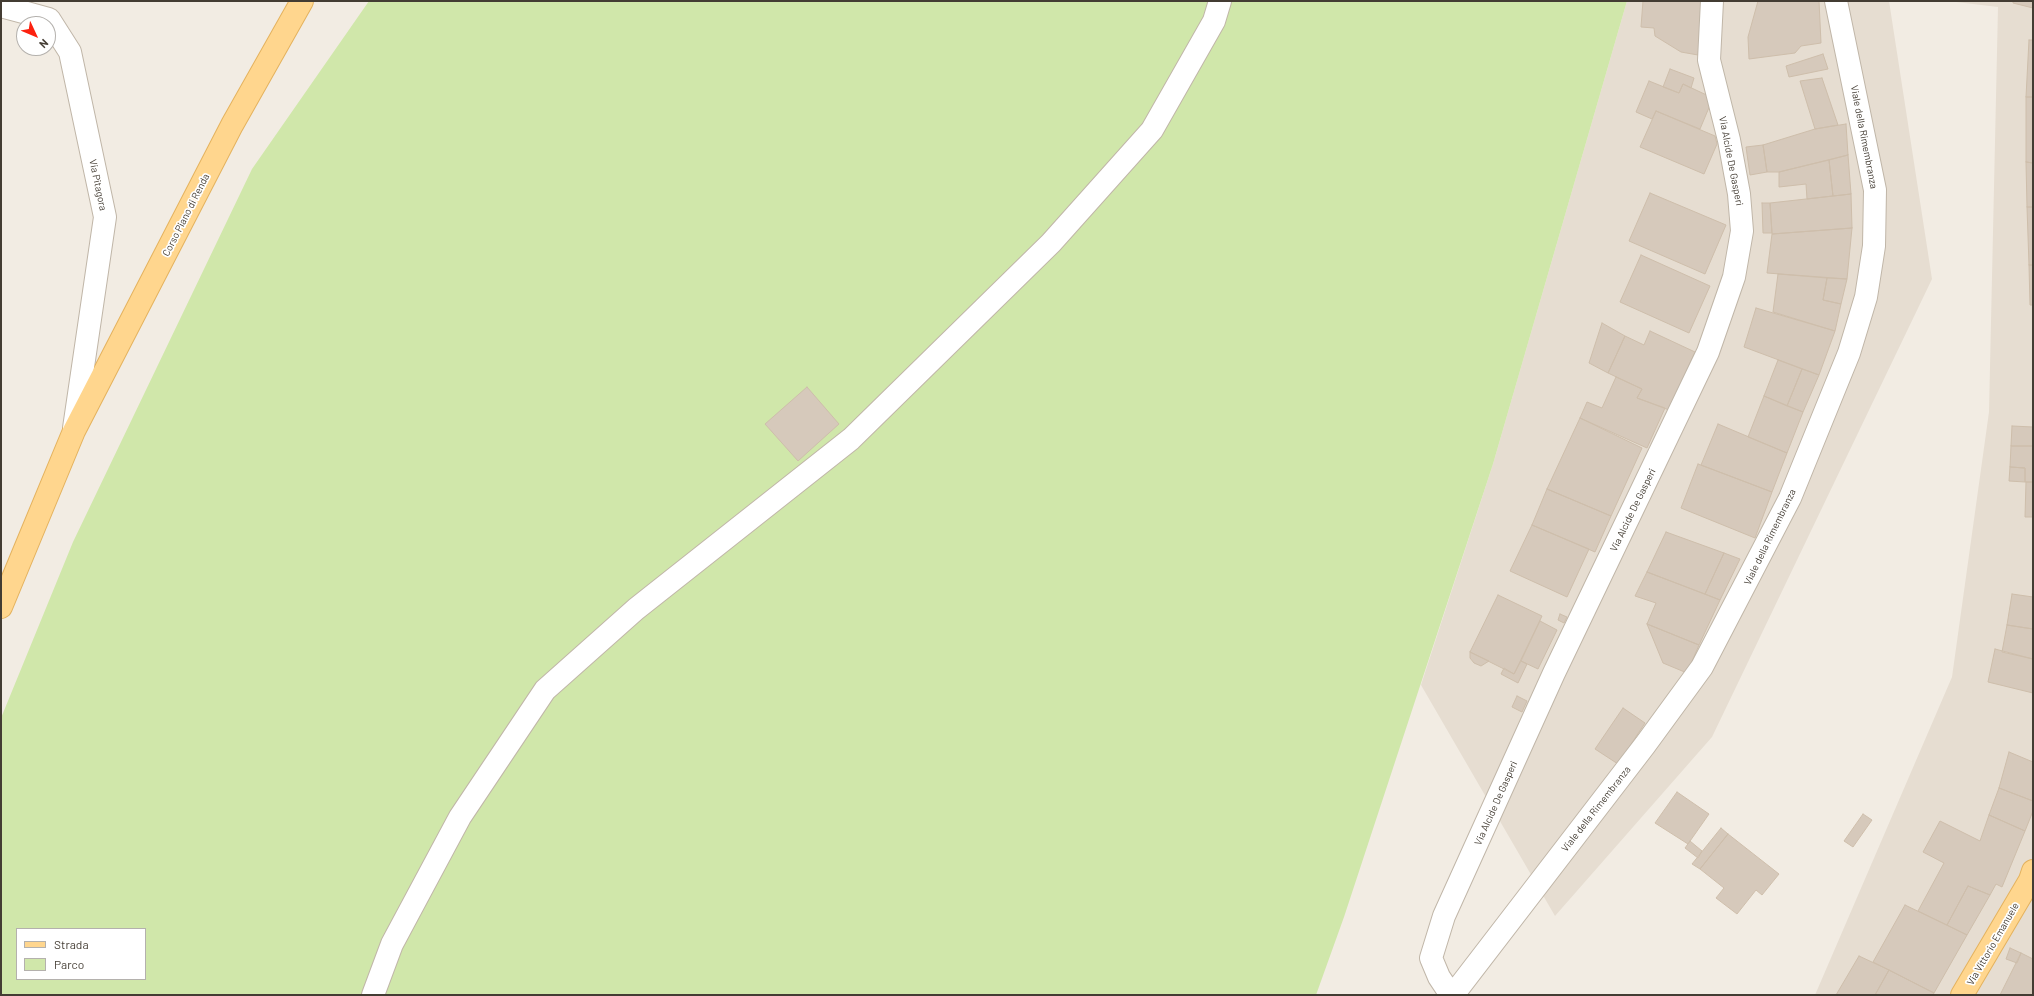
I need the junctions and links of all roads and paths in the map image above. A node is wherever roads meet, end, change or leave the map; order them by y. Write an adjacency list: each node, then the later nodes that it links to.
1 (302, 1): 6 (main road, Corso Piano di Renda)
2 (1220, 1): 9 (street)
3 (1712, 1): 10 (street, Via Alcide De Gasperi)
4 (1836, 1): 10 (street, Viale della Rimembranza)
5 (1, 6): 6 (street, Via Pitagora)
6 (74, 431): 7 (main road, Corso Piano di Renda)
7 (1, 607)
8 (2033, 871): 11 (main road, Via Vittorio Emanuele)
9 (373, 995)
10 (1452, 995)
11 (1962, 995)

